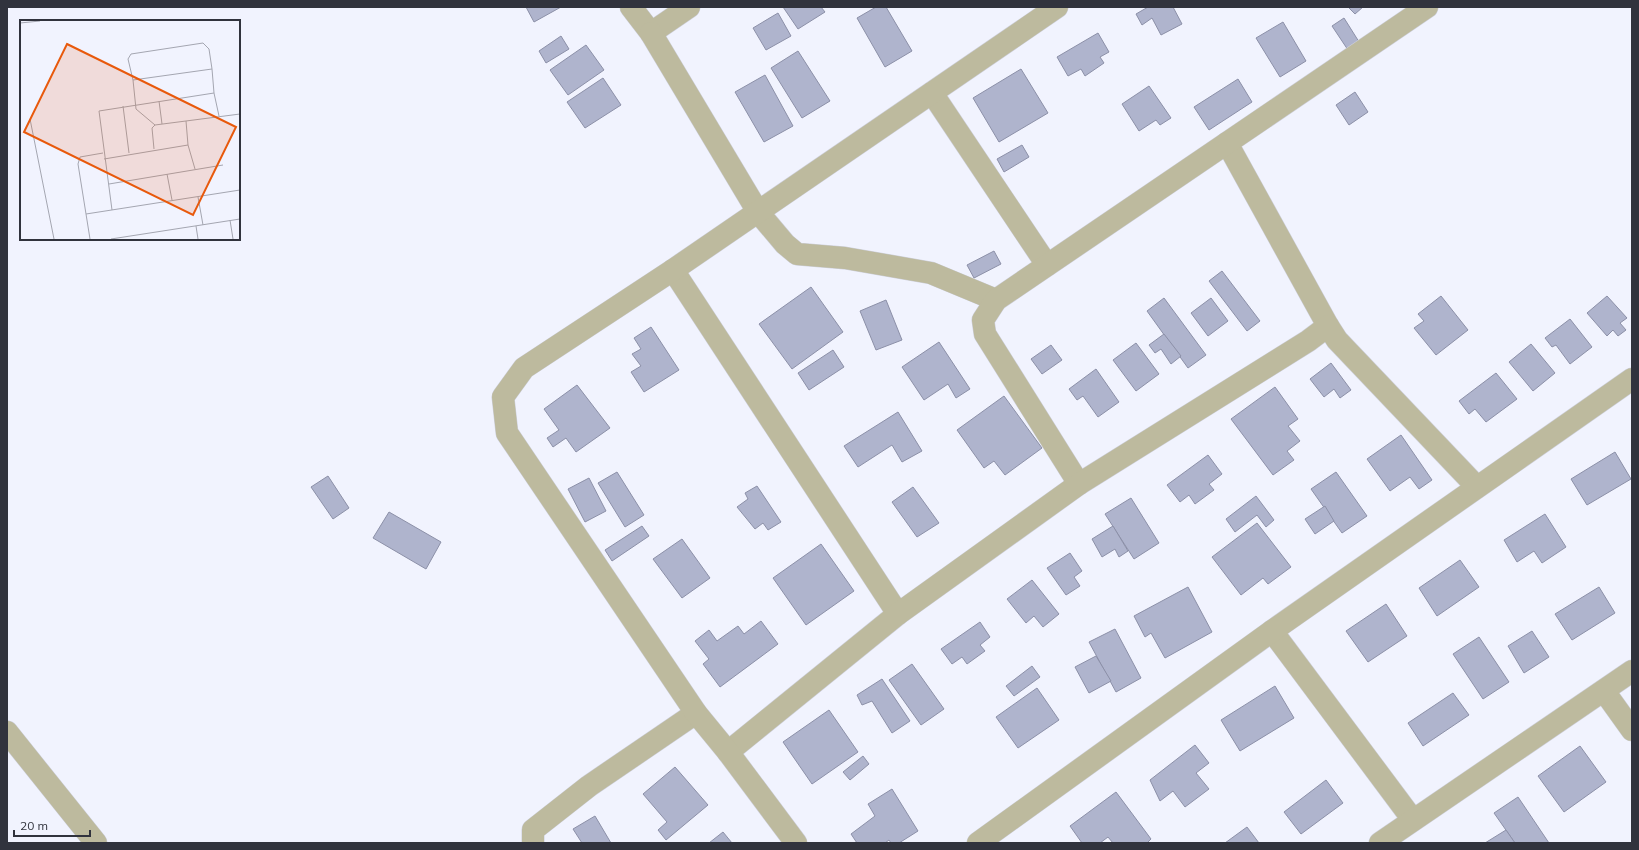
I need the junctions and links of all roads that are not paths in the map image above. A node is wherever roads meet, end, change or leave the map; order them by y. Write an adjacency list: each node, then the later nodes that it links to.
1 (631, 7): 5 (street)
2 (689, 7): 5 (street)
3 (1057, 7): 6 (street)
4 (1427, 7): 7 (street)
5 (651, 33): 8 (street)
6 (932, 92): 8 (street); 9 (street)
7 (1227, 143): 9 (street); 12 (street)
8 (758, 212): 10 (street); 11 (street)
9 (1047, 265): 11 (street)
10 (673, 270): 16 (street); 20 (street)
11 (996, 300): 14 (street)
12 (1328, 326): 14 (street); 15 (street)
13 (1632, 379): 15 (street)
14 (1079, 484): 16 (street)
15 (1477, 487): 17 (street)
16 (898, 614): 23 (street)
17 (1272, 631): 24 (street); 28 (street)
18 (1632, 671): 19 (street)
19 (1604, 691): 21 (street); 24 (street)
20 (696, 713): 23 (street); 26 (street)
21 (1632, 730)
22 (7, 732): 25 (street)
23 (728, 752): 27 (street)
24 (1413, 820): 29 (street)
25 (96, 843)
26 (533, 843)
27 (796, 843)
28 (978, 843)
29 (1380, 843)

